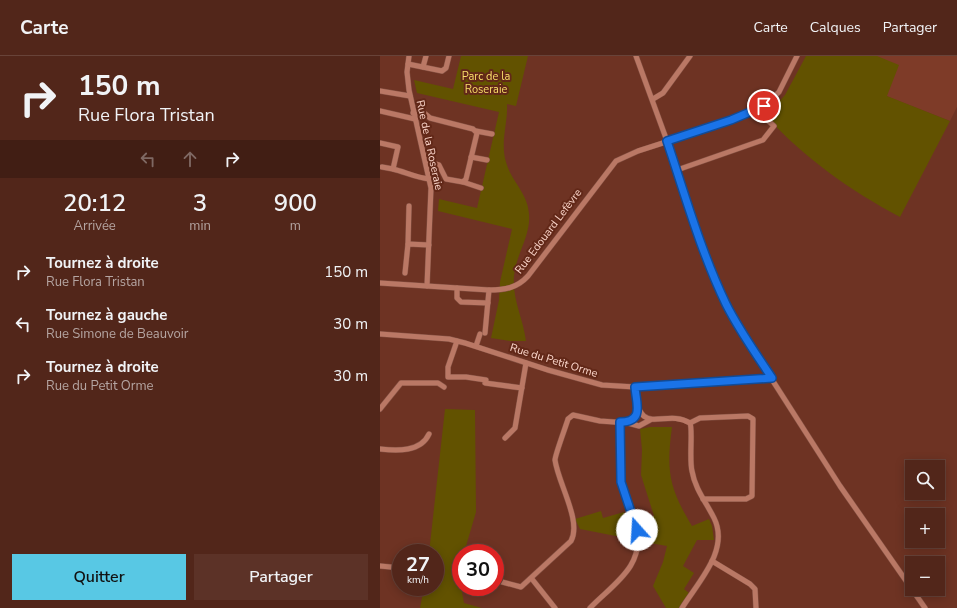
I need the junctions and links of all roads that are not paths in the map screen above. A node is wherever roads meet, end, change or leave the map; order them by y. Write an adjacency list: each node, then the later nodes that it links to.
1 (409, 56): 7 (street, Rue de la Roseraie)
2 (426, 56): 8 (street)
3 (449, 56): 8 (street)
4 (636, 56): 11 (street)
5 (690, 56): 11 (street)
6 (797, 56): 12 (street, Rue Edouard Lefèvre)
7 (408, 64): 8 (street); 10 (street, Rue de la Roseraie)
8 (423, 67)
9 (380, 91): 10 (street)
10 (410, 96): 14 (street, Rue de la Roseraie)
11 (652, 99): 18 (street)
12 (756, 110): 18 (street, Rue Edouard Lefèvre); 25 (street)
13 (380, 111): 15 (street)
14 (413, 113): 15 (street, Rue de la Roseraie); 16 (street)
15 (415, 119): 22 (street, Rue de la Roseraie)
16 (476, 131): 17 (street); 20 (street)
17 (492, 134)
18 (667, 141): 25 (street); 36 (street, Rue Edouard Lefèvre)
19 (380, 143): 24 (street)
20 (471, 157): 21 (street); 27 (street)
21 (487, 160)
22 (426, 161): 26 (street, Rue de la Roseraie); 27 (street)
23 (382, 167): 24 (street)
24 (393, 169): 26 (street)
25 (677, 170): 42 (street)
26 (429, 179): 31 (street, Rue de la Roseraie)
27 (463, 182): 28 (street)
28 (481, 188)
29 (409, 206): 30 (street)
30 (408, 244): 31 (street); 32 (street)
31 (429, 245): 34 (street, Rue de la Roseraie)
32 (406, 273)
33 (380, 283): 34 (street, Rue Edouard Lefèvre)
34 (427, 286): 35 (street, Rue Edouard Lefèvre)
35 (457, 288): 36 (street, Rue Edouard Lefèvre); 37 (street)
36 (489, 290): 37 (street)
37 (488, 303): 40 (street)
38 (380, 334): 39 (street, Rue du Petit Orme)
39 (457, 341): 40 (street, Rue du Petit Orme); 45 (street)
40 (476, 346): 41 (street, Rue du Petit Orme)
41 (526, 363): 44 (street, Rue du Petit Orme); 45 (street)
42 (772, 378): 44 (street, Rue du Petit Orme); 65 (street)
43 (444, 387): 46 (street)
44 (635, 387): 47 (street)
45 (522, 388): 53 (street)
46 (380, 410)
47 (639, 410): 48 (street); 50 (street)
48 (650, 420): 50 (street); 51 (street)
49 (620, 422): 50 (street); 59 (street); 62 (street)
50 (628, 422)
51 (690, 423): 55 (street); 55 (street)
52 (429, 434): 54 (street)
53 (505, 438)
54 (380, 449)
55 (702, 499): 56 (street)
56 (712, 561): 63 (street); 64 (street)
57 (380, 566): 58 (street)
58 (392, 567)
59 (532, 579): 60 (street); 61 (street)
60 (504, 583)
61 (555, 608)
62 (590, 608)
63 (682, 608)
64 (756, 608)
65 (926, 608)

